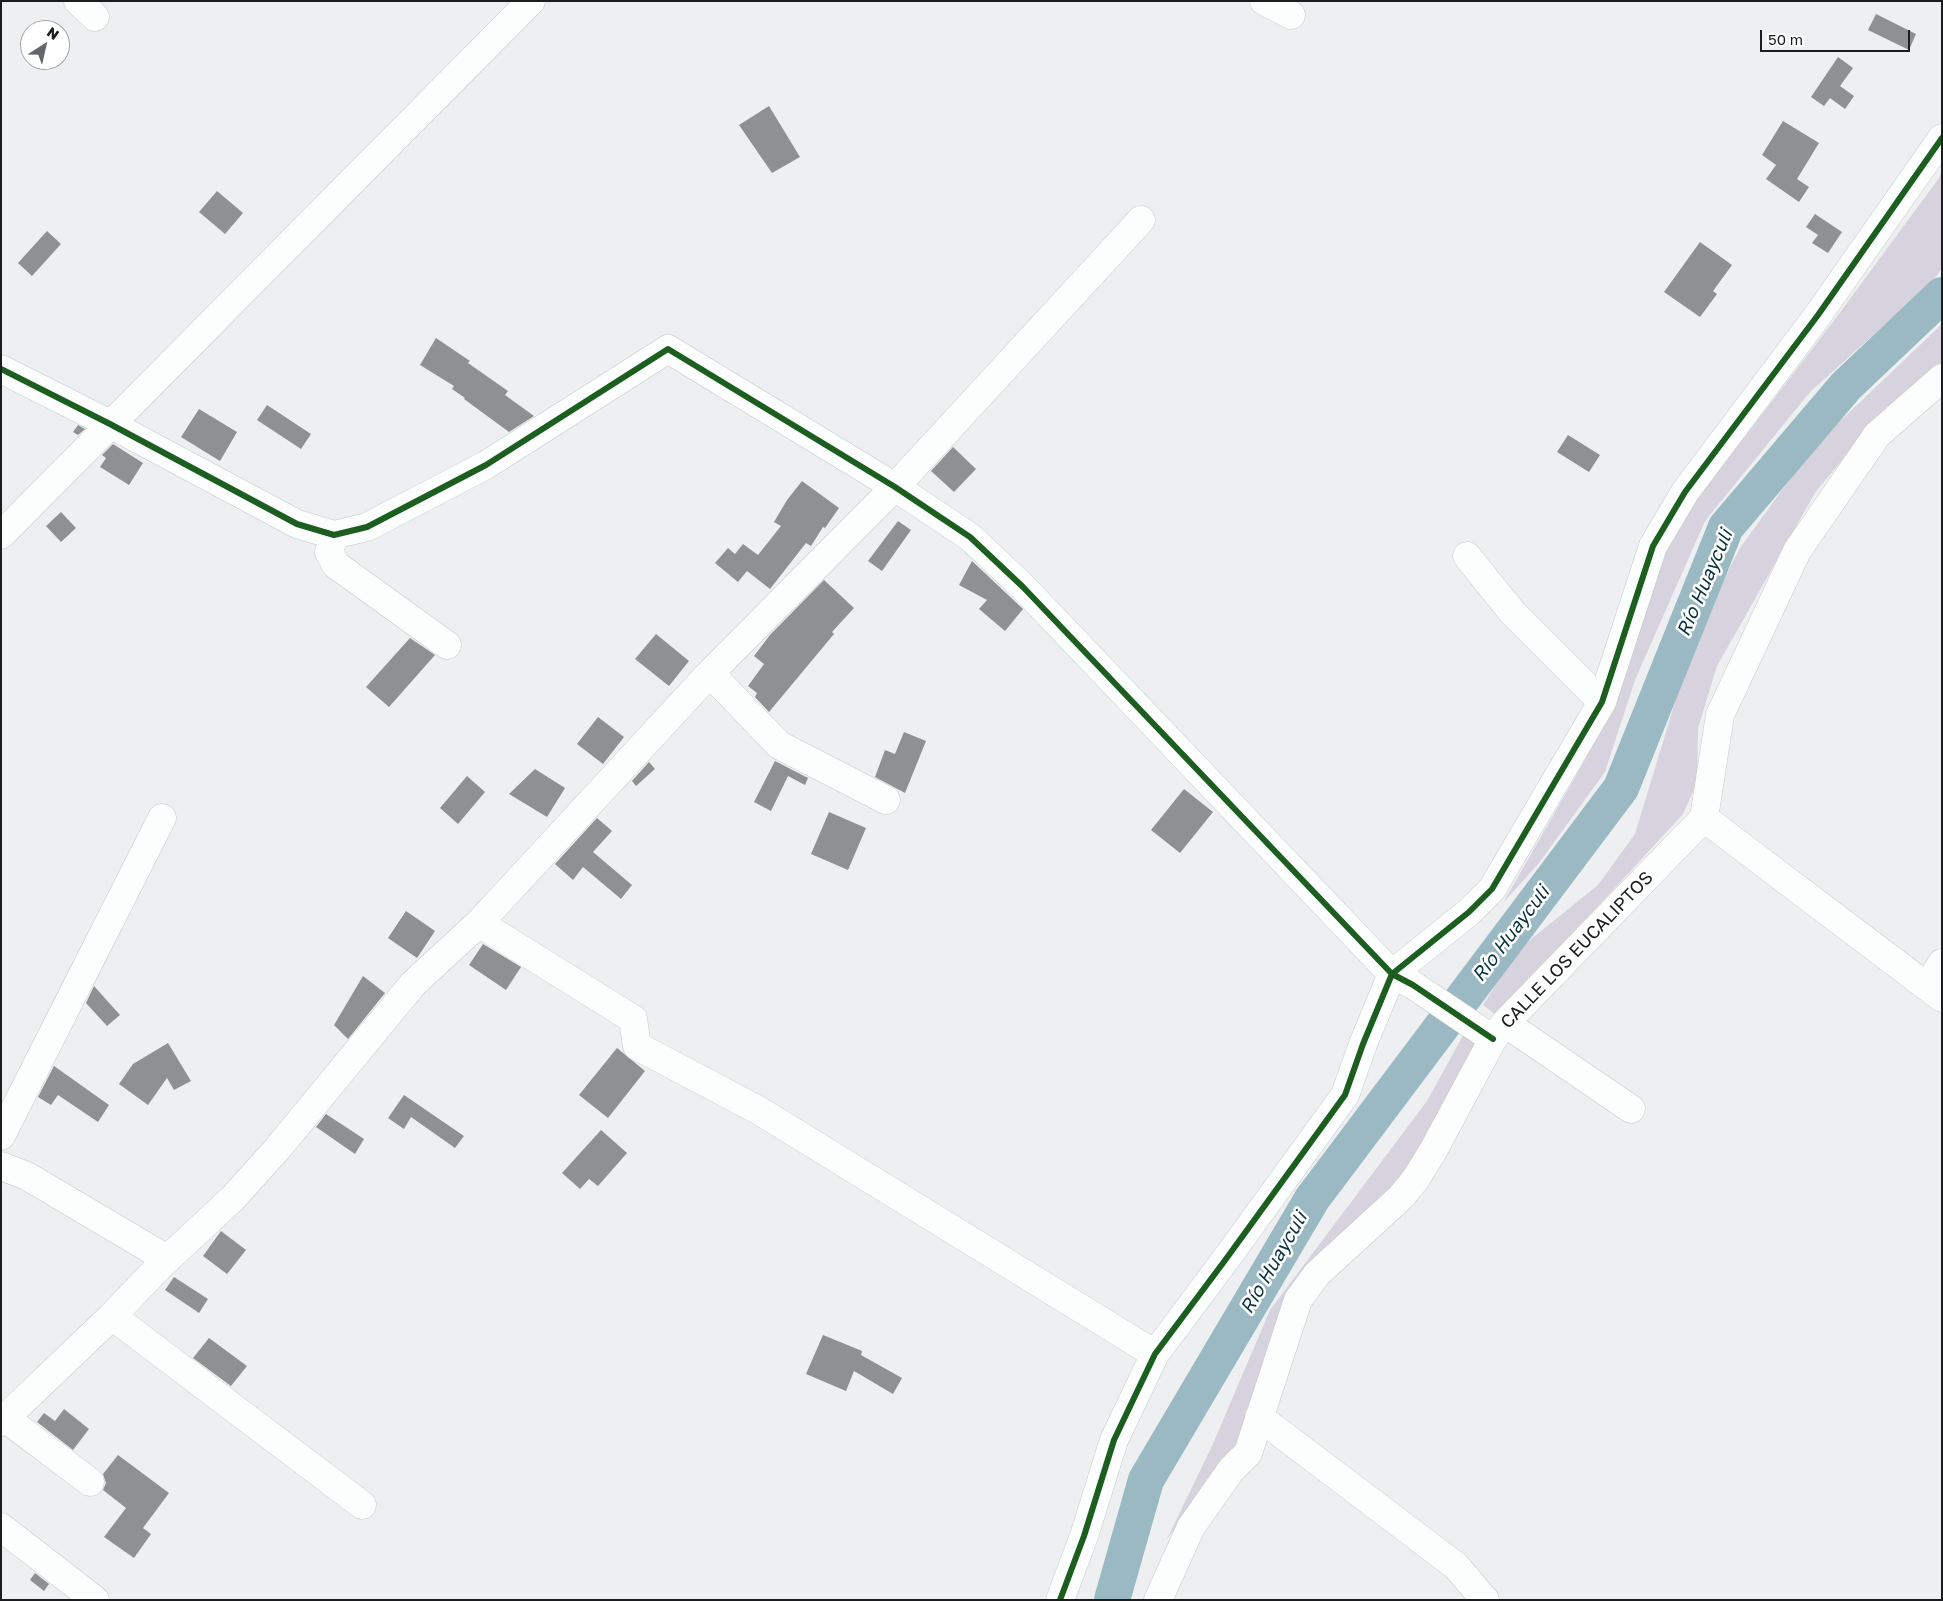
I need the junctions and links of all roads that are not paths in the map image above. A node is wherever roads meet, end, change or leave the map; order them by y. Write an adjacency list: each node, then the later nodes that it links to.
1 (531, 1): 8 (street)
2 (1264, 1): 3 (street)
3 (1291, 15)
4 (1942, 138): 15 (street)
5 (1141, 220): 9 (street)
6 (1, 369): 8 (street)
7 (1942, 378): 18 (street)
8 (110, 424): 10 (street); 11 (street)
9 (895, 487): 11 (street); 14 (street); 21 (street)
10 (1, 535)
11 (334, 536): 13 (street)
12 (1467, 556): 15 (street)
13 (447, 645)
14 (710, 673): 16 (street); 19 (street)
15 (1602, 702): 21 (street)
16 (886, 800)
17 (162, 818): 25 (street)
18 (1704, 818): 22 (street); 23 (street, CALLE LOS EUCALIPTOS)
19 (480, 923): 27 (street); 29 (street)
20 (1942, 963): 22 (street)
21 (1403, 980): 23 (street); 29 (street)
22 (1935, 993)
23 (1491, 1030): 24 (street); 30 (street, CALLE LOS EUCALIPTOS)
24 (1631, 1109)
25 (1, 1136)
26 (1, 1166): 27 (street)
27 (167, 1259): 28 (street)
28 (112, 1316): 31 (street); 33 (street)
29 (1155, 1354): 36 (street)
30 (1260, 1417): 37 (street, CALLE LOS EUCALIPTOS); 38 (street)
31 (3, 1420): 32 (street)
32 (90, 1482)
33 (362, 1505)
34 (1, 1527): 35 (street)
35 (95, 1600)
36 (1060, 1600)
37 (1158, 1600)
38 (1485, 1600)

